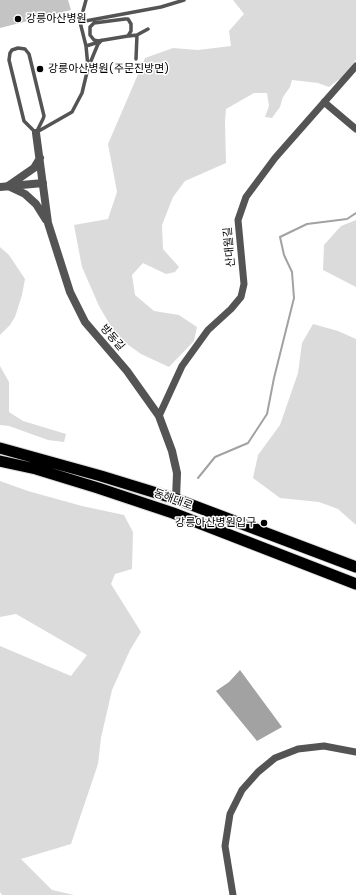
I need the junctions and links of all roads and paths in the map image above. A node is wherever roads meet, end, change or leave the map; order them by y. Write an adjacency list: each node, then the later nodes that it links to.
1 (86, 0): 6 (lane)
2 (184, 0): 3 (lane)
3 (126, 14): 4 (lane); 5 (lane); 6 (lane)
4 (125, 19): 5 (lane); 10 (lane)
5 (130, 21): 9 (lane)
6 (80, 22): 11 (lane)
7 (148, 29): 8 (lane)
8 (137, 35): 9 (lane); 12 (lane)
9 (128, 36): 10 (lane)
10 (102, 40): 11 (lane); 14 (lane)
11 (86, 46): 14 (lane)
12 (136, 59)
13 (356, 66): 15 (street, 산대월길)
14 (88, 68): 17 (lane)
15 (324, 102): 16 (street); 22 (street, 산대월길)
16 (356, 129)
17 (36, 133): 17 (lane); 18 (street, 방동길)
18 (40, 158): 19 (street, 방동길); 20 (street)
19 (43, 183): 20 (street); 21 (street, 방동길)
20 (4, 187): 21 (street)
21 (48, 223): 22 (street, 방동길)
22 (159, 416): 25 (street, 방동길)
23 (0, 448): 25 (highway, 동해대로)
24 (0, 461): 26 (highway, 동해대로)
25 (176, 499): 26 (highway); 27 (highway, 동해대로)
26 (173, 513): 28 (highway, 동해대로)
27 (356, 567)
28 (356, 584)
29 (356, 752): 30 (street)
30 (233, 895)

